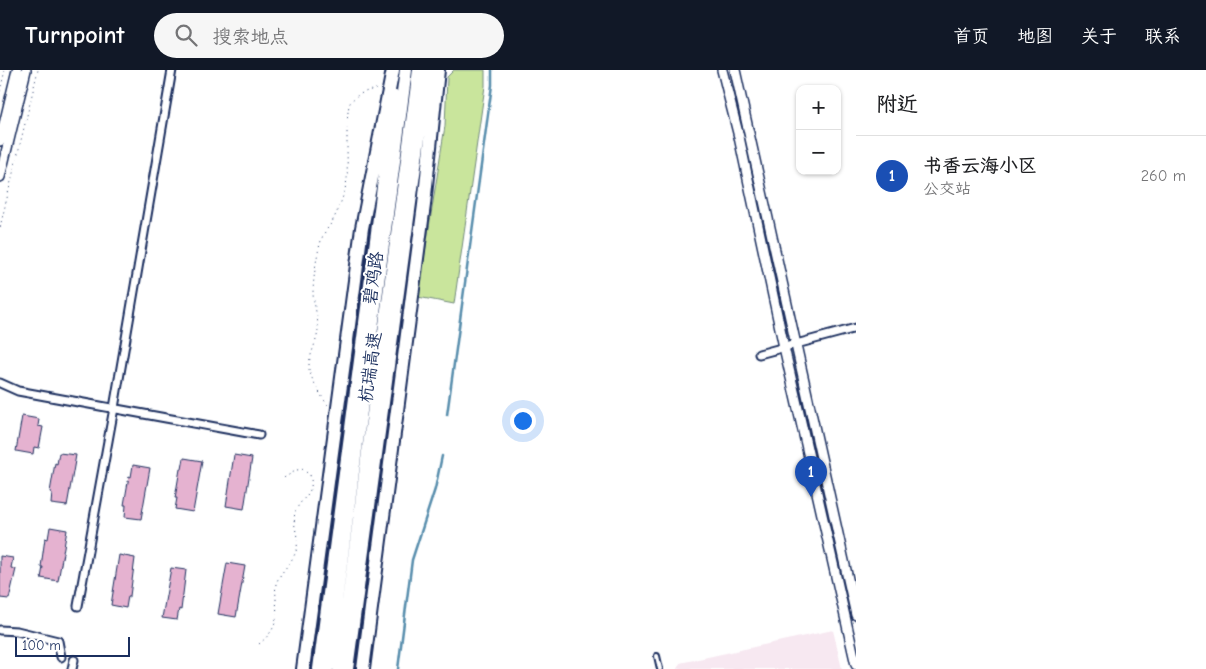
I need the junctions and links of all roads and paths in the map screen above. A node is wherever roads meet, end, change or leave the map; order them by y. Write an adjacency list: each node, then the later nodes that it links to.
1 (5, 70): 15 (path)
2 (17, 70): 16 (street)
3 (26, 70): 17 (street)
4 (38, 70): 18 (path)
5 (172, 70): 25 (street)
6 (393, 70): 38 (highway)
7 (399, 70): 39 (highway, 杭瑞高速)
8 (406, 70): 40 (highway, 碧鸡路)
9 (419, 70): 41 (highway, 碧鸡路)
10 (428, 70): 42 (highway, 杭瑞高速)
11 (438, 70): 43 (highway)
12 (722, 70): 21 (street)
13 (735, 70): 20 (street)
14 (376, 89): 24 (path)
15 (0, 92)
16 (0, 141)
17 (0, 177)
18 (0, 227)
19 (856, 328): 20 (street)
20 (795, 344): 21 (street); 29 (street)
21 (784, 347): 22 (street); 30 (street)
22 (759, 354)
23 (0, 383): 25 (street)
24 (329, 406)
25 (114, 408): 26 (street); 28 (street)
26 (259, 435)
27 (282, 479): 32 (path)
28 (78, 606)
29 (856, 616): 30 (street)
30 (845, 619): 36 (street)
31 (0, 630): 34 (street)
32 (259, 644)
33 (658, 656): 44 (lane)
34 (61, 657)
35 (74, 660): 37 (street)
36 (856, 665)
37 (72, 669)
38 (303, 669)
39 (319, 669)
40 (327, 669)
41 (339, 669)
42 (348, 669)
43 (363, 669)
44 (660, 669)

